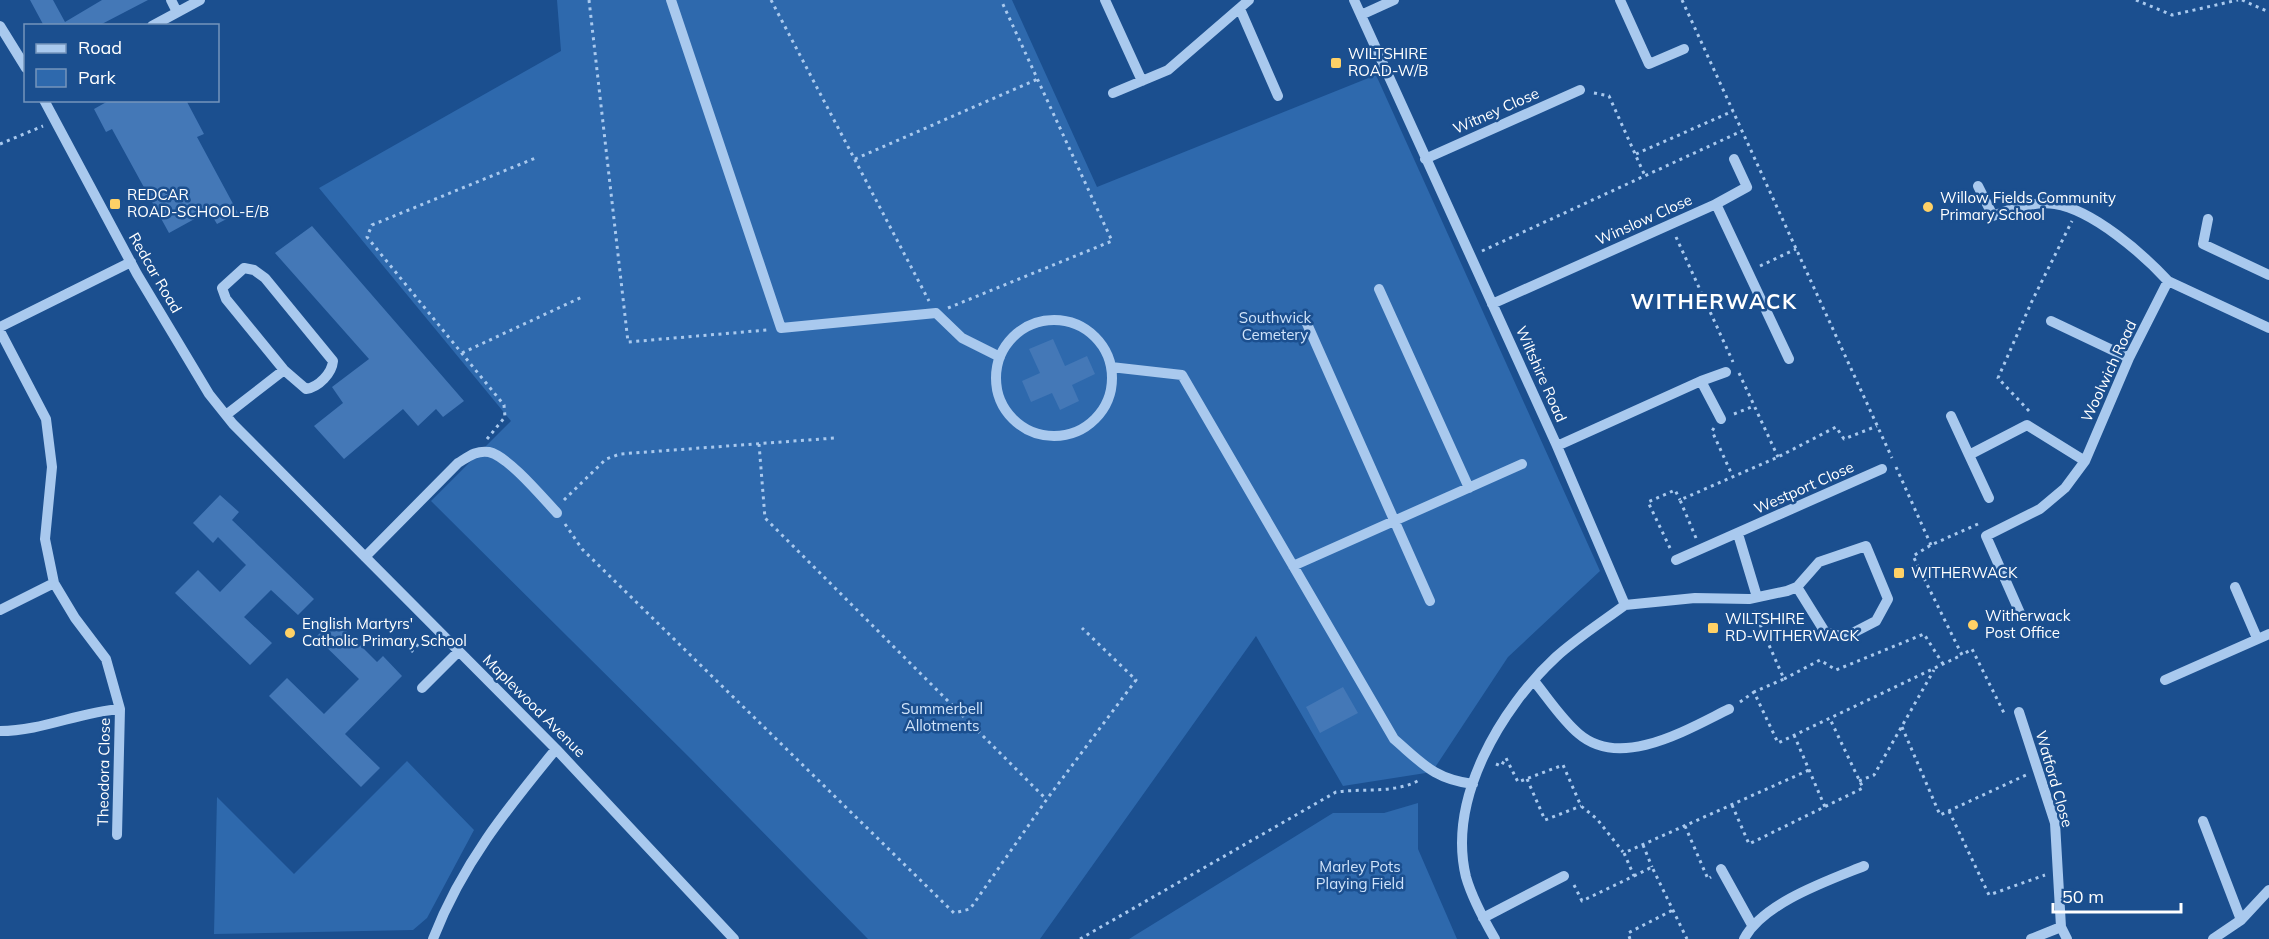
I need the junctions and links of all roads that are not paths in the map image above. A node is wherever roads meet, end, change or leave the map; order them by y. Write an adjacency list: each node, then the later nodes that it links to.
1 (171, 0): 10 (street)
2 (200, 0): 10 (street)
3 (671, 0): 36 (street)
4 (1250, 0): 9 (street)
5 (1354, 0): 11 (street, Wiltshire Road)
6 (1394, 0): 11 (street)
7 (1620, 0): 14 (street)
8 (1109, 1): 16 (street)
9 (1240, 9): 16 (street); 19 (street)
10 (177, 12): 12 (street)
11 (1361, 15): 21 (street, Wiltshire Road)
12 (156, 24)
13 (0, 26): 15 (street)
14 (1684, 49)
15 (24, 65)
16 (1142, 81): 18 (street)
17 (1580, 90): 21 (street, Witney Close)
18 (1113, 93)
19 (1278, 96)
20 (45, 102): 26 (street, Redcar Road)
21 (1425, 159): 30 (street, Wiltshire Road)
22 (1734, 159): 24 (street)
23 (1978, 186): 28 (street)
24 (1716, 204): 30 (street, Winslow Close); 38 (street, Winslow Close)
25 (2208, 219): 27 (street)
26 (131, 262): 34 (street, Theodora Close); 43 (street, Redcar Road)
27 (2269, 276)
28 (2168, 281): 33 (street); 37 (street, Woolwich Road)
29 (1379, 289): 52 (street)
30 (1492, 304): 47 (street, Wiltshire Road)
31 (1304, 317): 55 (street)
32 (2051, 321): 37 (street)
33 (2269, 328)
34 (0, 329): 35 (street, Theodora Close)
35 (4, 348): 60 (street, Theodora Close)
36 (1000, 357): 39 (street); 39 (street)
37 (2129, 358): 49 (street, Woolwich Road)
38 (1789, 359)
39 (1111, 367): 59 (street)
40 (284, 370): 40 (street); 44 (street)
41 (1726, 372): 42 (street)
42 (1701, 381): 46 (street); 47 (street)
43 (209, 394): 44 (street, Maplewood Avenue)
44 (226, 415): 57 (street, Maplewood Avenue)
45 (1952, 416): 48 (street)
46 (1721, 419)
47 (1557, 446): 65 (street, Wiltshire Road)
48 (1969, 455): 49 (street); 53 (street)
49 (2085, 461): 67 (street, Woolwich Road)
50 (1522, 464): 52 (street)
51 (1882, 469): 56 (street, Westport Close)
52 (1469, 488): 55 (street)
53 (1989, 498)
54 (556, 511): 57 (street)
55 (1395, 521): 59 (street); 64 (street)
56 (1738, 534): 58 (street, Westport Close); 63 (street)
57 (365, 557): 70 (street, Maplewood Avenue)
58 (1676, 560)
59 (1293, 566): 79 (street)
60 (54, 583): 66 (street); 74 (street, Theodora Close)
61 (1797, 587): 61 (street); 63 (street)
62 (2235, 587): 69 (street)
63 (1753, 598): 65 (street)
64 (1430, 601)
65 (1625, 604): 72 (street)
66 (0, 610)
67 (2019, 613)
68 (2269, 633): 69 (street)
69 (2257, 638): 71 (street)
70 (459, 651): 73 (street); 78 (street, Maplewood Avenue)
71 (2165, 680)
72 (1534, 681): 75 (street); 79 (street)
73 (422, 688)
74 (120, 709): 77 (street, Theodora Close); 81 (street, Theodora Close)
75 (1729, 710)
76 (2019, 712): 89 (street, Watford Close)
77 (0, 731)
78 (556, 749): 90 (street); 91 (street, Maplewood Avenue)
79 (1473, 784): 86 (street)
80 (2203, 821): 87 (street)
81 (117, 835)
82 (1864, 866): 88 (street)
83 (1720, 869): 88 (street)
84 (1564, 876): 86 (street)
85 (2269, 890): 87 (street)
86 (1483, 918): 92 (street)
87 (2241, 920): 96 (street)
88 (1752, 925): 93 (street)
89 (2061, 927): 94 (street); 95 (street, Watford Close)
90 (433, 939)
91 (734, 939)
92 (1495, 939)
93 (1744, 939)
94 (2031, 939)
95 (2067, 939)
96 (2213, 939)

